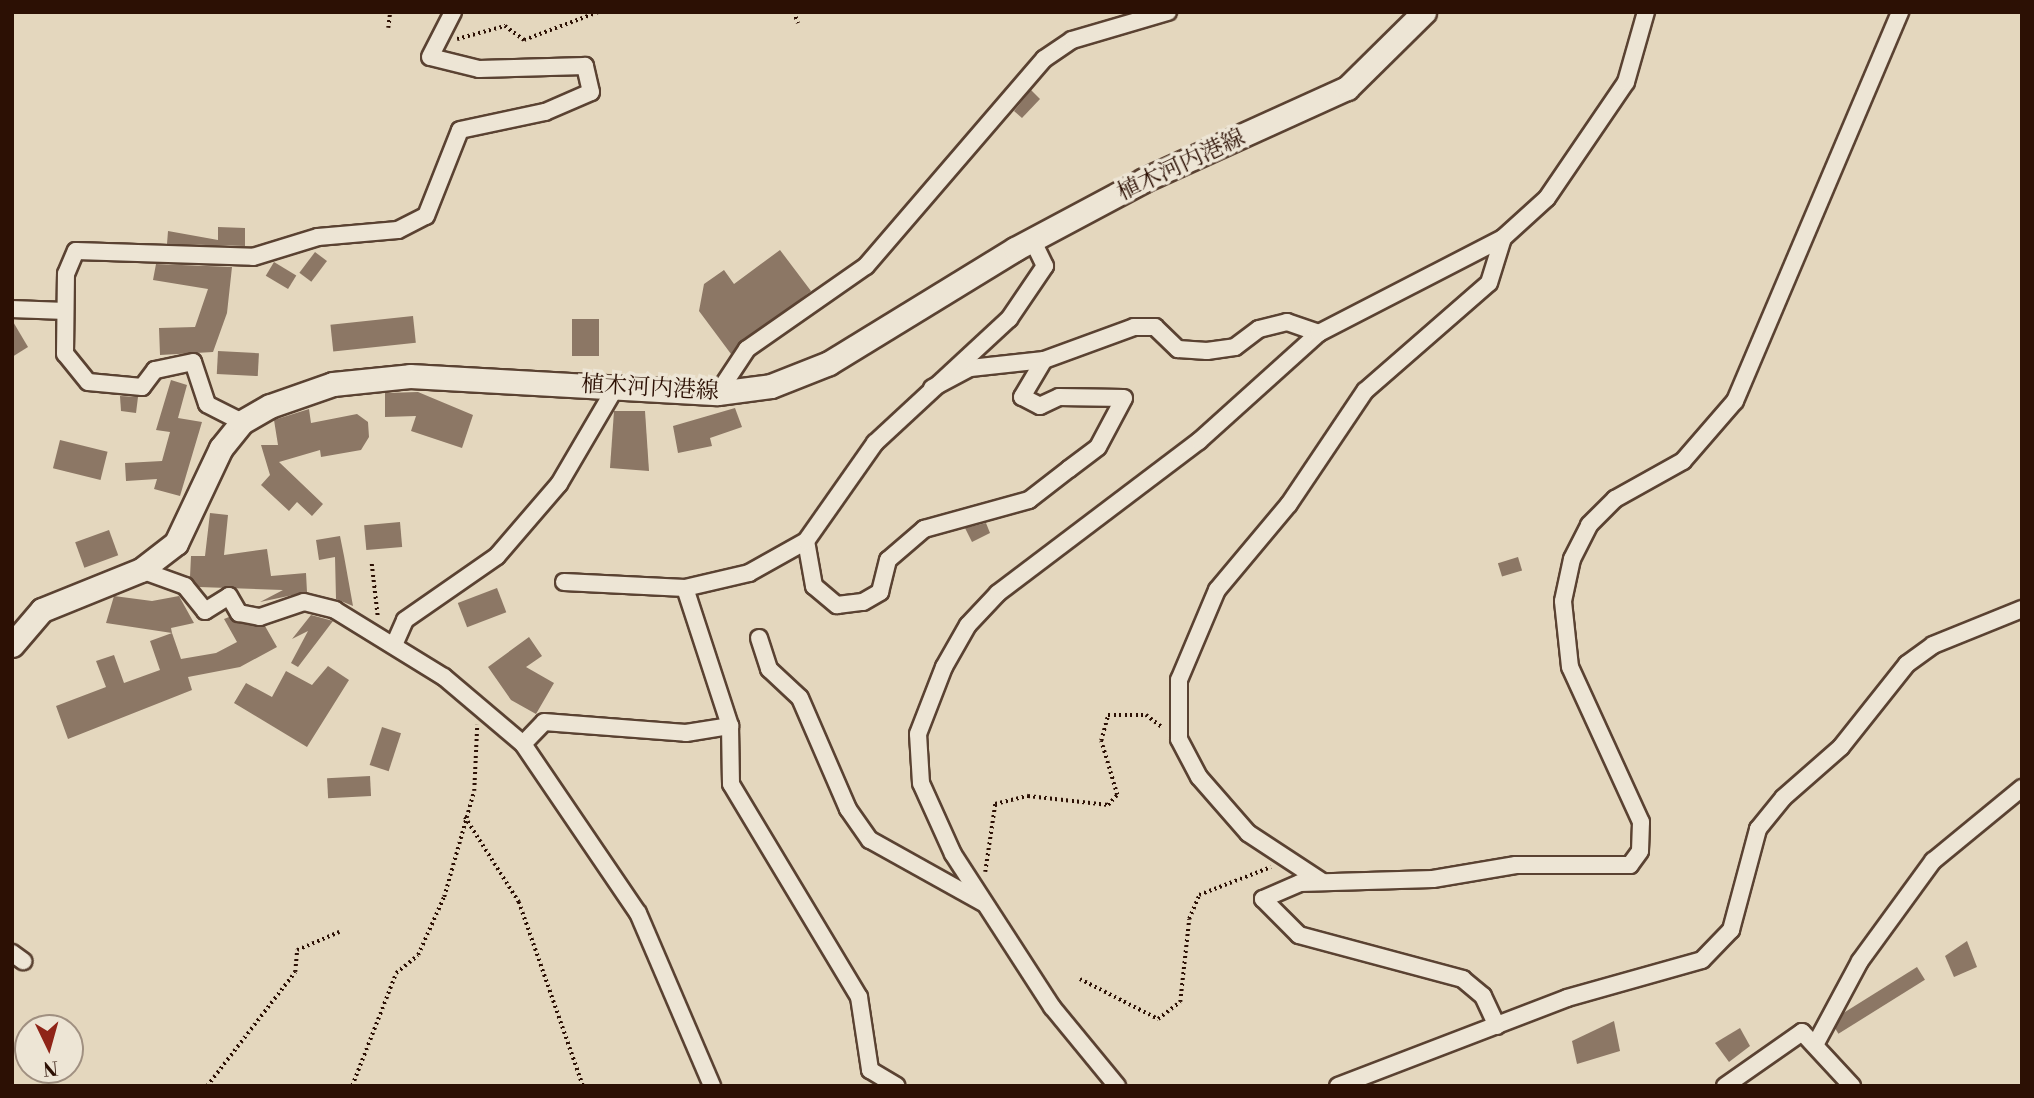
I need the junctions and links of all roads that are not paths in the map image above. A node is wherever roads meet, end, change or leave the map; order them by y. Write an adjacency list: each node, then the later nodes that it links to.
1 (453, 12): 9 (street)
2 (1168, 12): 14 (street)
3 (1424, 12): 7 (main road, 植木河内港線)
4 (1646, 12): 6 (street)
5 (1900, 12): 27 (street)
6 (1503, 238): 10 (street); 27 (street)
7 (1032, 239): 13 (street); 14 (main road, 植木河内港線)
8 (12, 309): 9 (street)
9 (65, 311): 15 (street)
10 (1319, 333): 11 (street); 28 (street)
11 (1044, 360): 13 (street); 16 (street)
12 (616, 387): 14 (main road, 植木河内港線); 15 (main road, 植木河内港線); 23 (street)
13 (932, 388): 16 (street)
14 (718, 393)
15 (242, 422): 17 (main road, 植木河内港線)
16 (806, 541): 19 (street)
17 (141, 570): 22 (main road, 植木河内港線); 23 (street)
18 (564, 582): 19 (street)
19 (685, 587): 24 (street)
20 (2022, 609): 29 (street)
21 (759, 638): 28 (street)
22 (12, 645)
23 (394, 645): 25 (street)
24 (730, 726): 25 (street); 32 (street)
25 (523, 744): 31 (street)
26 (2022, 788): 30 (street)
27 (1321, 881): 29 (street)
28 (985, 904): 33 (street)
29 (1497, 1026): 34 (street)
30 (1815, 1045): 35 (street); 36 (street)
31 (712, 1086)
32 (897, 1086)
33 (1117, 1086)
34 (1338, 1086)
35 (1725, 1086)
36 (1852, 1086)

